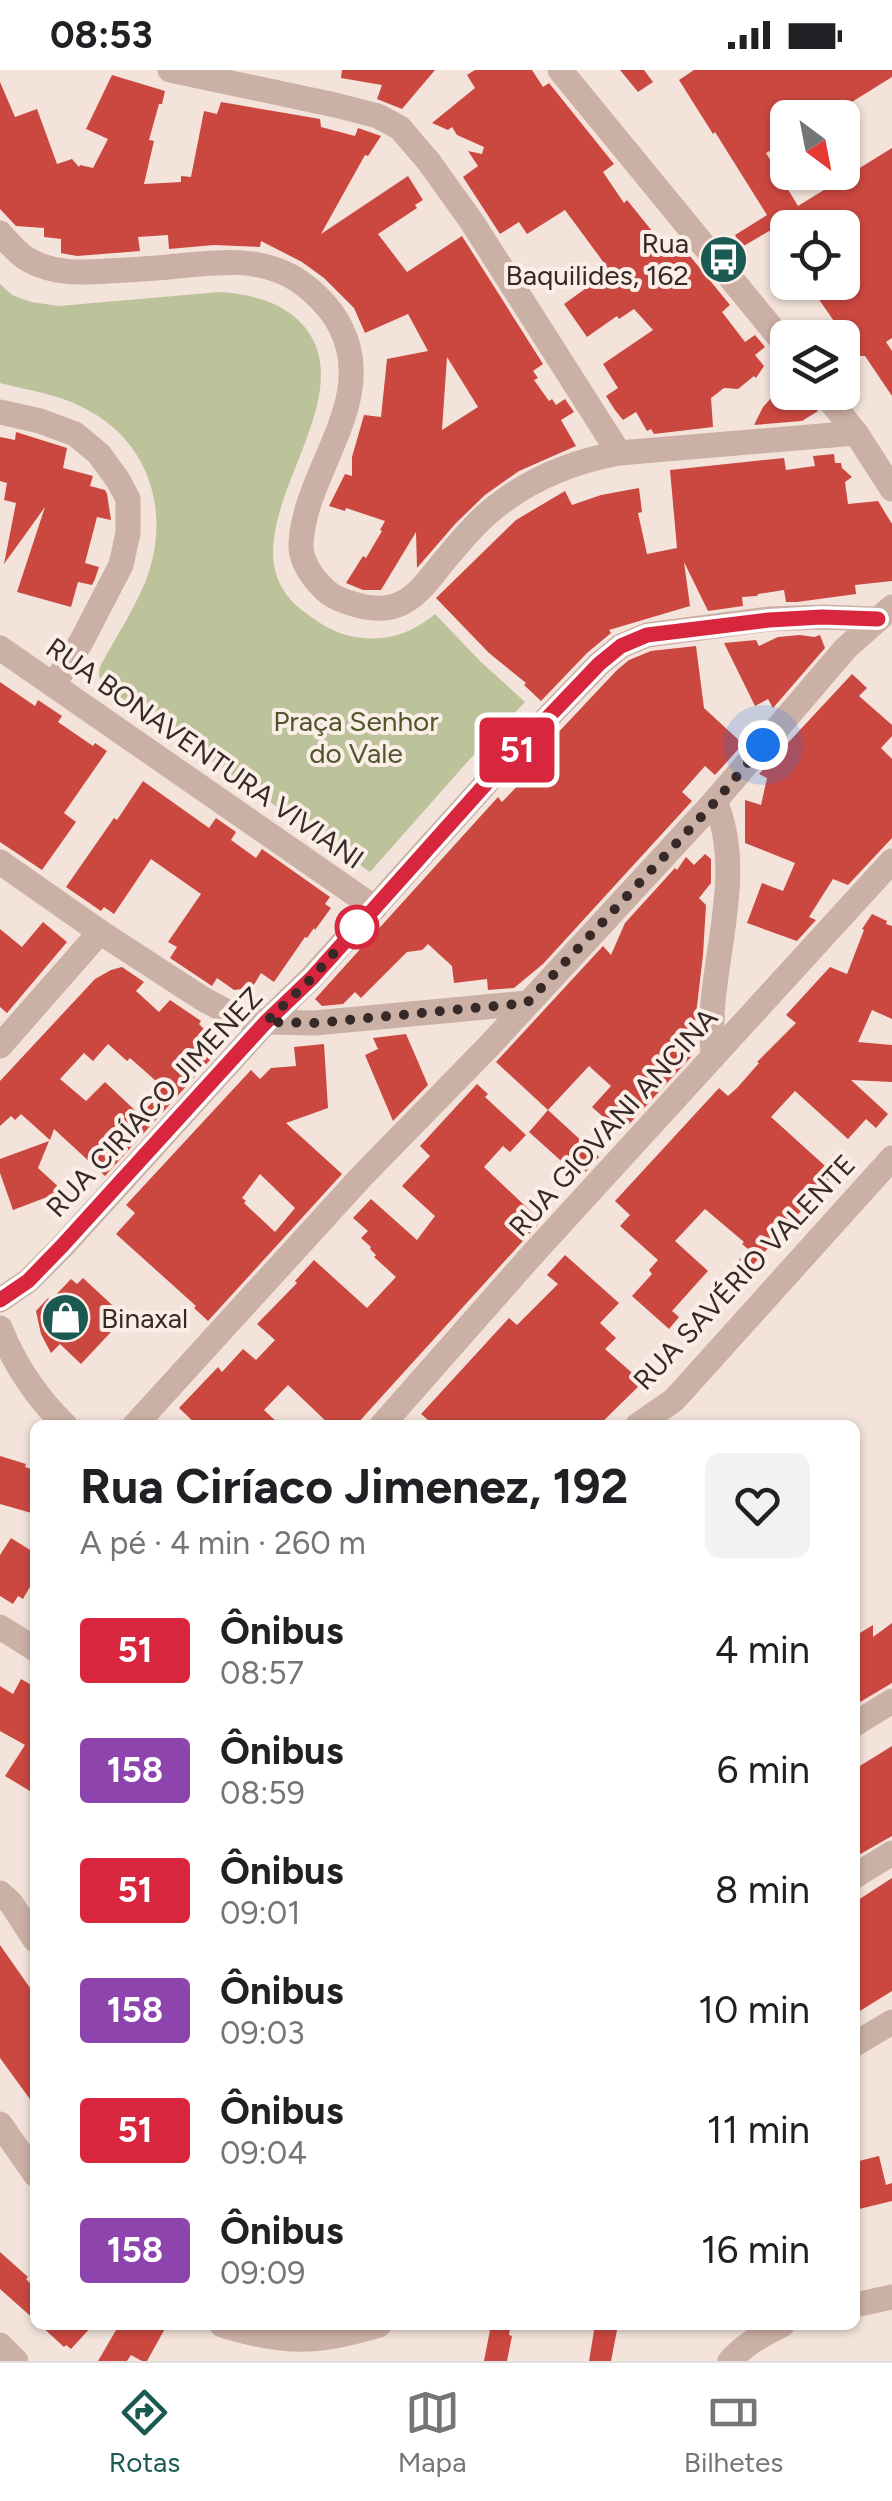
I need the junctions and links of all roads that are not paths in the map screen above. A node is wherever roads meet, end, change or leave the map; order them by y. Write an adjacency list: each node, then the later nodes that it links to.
1 (170, 70): 8 (street)
2 (560, 70): 4 (street)
3 (0, 233): 8 (street)
4 (770, 326)
5 (837, 410): 7 (street)
6 (0, 412): 12 (street)
7 (856, 433): 8 (street); 9 (street)
8 (620, 453)
9 (892, 489)
10 (885, 613): 13 (street); 16 (street, RUA CIRÍACO JIMENEZ)
11 (0, 648): 12 (street, RUA BONAVENTURA VIVIANI)
12 (54, 684): 16 (street, RUA BONAVENTURA VIVIANI)
13 (716, 801): 18 (street); 21 (street)
14 (892, 861): 21 (street, RUA GIOVANI ANCINA)
15 (0, 862): 17 (street)
16 (375, 908): 19 (street, RUA CIRÍACO JIMENEZ)
17 (100, 932): 19 (street); 20 (street)
18 (527, 1003): 19 (street); 26 (street)
19 (266, 1022): 23 (street, RUA CIRÍACO JIMENEZ)
20 (0, 1046)
21 (714, 1057): 27 (street, RUA GIOVANI ANCINA)
22 (892, 1158): 28 (street, RUA SAVÉRIO VALENTE)
23 (0, 1300)
24 (0, 1328): 25 (street)
25 (61, 1420)
26 (140, 1420)
27 (386, 1420)
28 (645, 1420)
29 (0, 1627): 30 (street)
30 (30, 1645)
31 (892, 1701): 32 (street)
32 (860, 1721)
33 (892, 1853): 34 (street)
34 (860, 1873)
35 (15, 1902): 36 (street)
36 (30, 1930)
37 (892, 2022): 38 (street)
38 (860, 2041)
39 (0, 2124): 40 (street)
40 (30, 2167)
41 (892, 2297): 42 (street)
42 (860, 2304)
43 (241, 2330): 47 (street)
44 (369, 2330): 47 (street)
45 (771, 2330): 49 (street)
46 (0, 2345): 48 (street)
47 (330, 2350)
48 (16, 2361)
49 (730, 2361)

